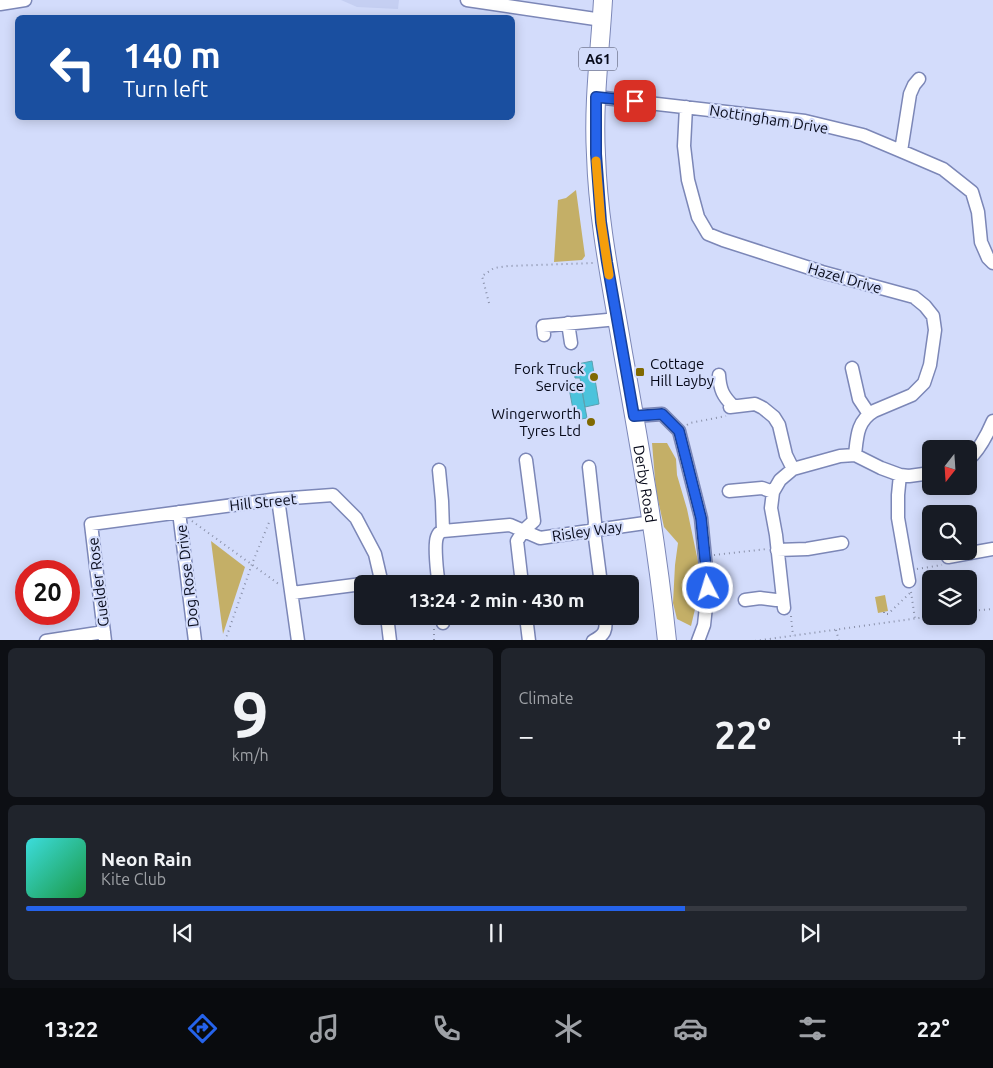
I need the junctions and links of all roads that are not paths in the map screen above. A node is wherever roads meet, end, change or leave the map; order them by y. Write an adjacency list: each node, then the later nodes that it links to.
1 (25, 0): 4 (street)
2 (467, 0): 5 (street)
3 (604, 0): 5 (highway, Derby Road / A61)
4 (0, 4)
5 (602, 20): 7 (highway, Derby Road / A61)
6 (919, 79): 9 (street)
7 (596, 97): 8 (street, Nottingham Drive); 11 (highway, Derby Road / A61)
8 (686, 107): 9 (street, Nottingham Drive); 17 (street, Hazel Drive)
9 (900, 151): 10 (street, Nottingham Drive)
10 (993, 263)
11 (618, 319): 12 (street); 18 (highway, Derby Road / A61)
12 (568, 323): 13 (street); 14 (street)
13 (544, 335)
14 (571, 343)
15 (852, 368): 17 (street)
16 (719, 375): 24 (street)
17 (868, 414): 21 (street)
18 (634, 416): 32 (highway, Derby Road / A61); 60 (street)
19 (993, 421): 20 (street)
20 (978, 450)
21 (855, 455): 24 (street); 27 (street)
22 (526, 460): 34 (street)
23 (589, 468): 35 (street)
24 (792, 469): 29 (street)
25 (439, 470): 36 (street)
26 (922, 474): 27 (street)
27 (900, 475): 45 (street)
28 (729, 491): 29 (street)
29 (773, 492): 39 (street)
30 (278, 499): 31 (street, Hill Street); 41 (street, Hill Street); 47 (street)
31 (179, 512): 33 (street, Hill Street); 54 (street, Dog Rose Drive)
32 (652, 522): 35 (street, Risley Way); 59 (highway, Derby Road / A61)
33 (91, 524): 52 (street, Guelder Rose)
34 (524, 530): 35 (street, Risley Way); 36 (street, Risley Way); 43 (street)
35 (594, 530): 44 (street)
36 (443, 531): 42 (street)
37 (842, 543): 39 (street)
38 (993, 549): 40 (street)
39 (777, 550): 48 (street)
40 (977, 551)
41 (380, 575)
42 (437, 575)
43 (521, 575)
44 (601, 575)
45 (909, 581)
46 (354, 585): 47 (street)
47 (292, 593): 55 (street)
48 (745, 600)
49 (388, 625): 56 (street)
50 (527, 625): 57 (street)
51 (606, 625): 58 (street)
52 (104, 636): 53 (street)
53 (46, 640)
54 (195, 640)
55 (298, 640)
56 (390, 640)
57 (529, 640)
58 (592, 640)
59 (667, 640)
60 (698, 640)

